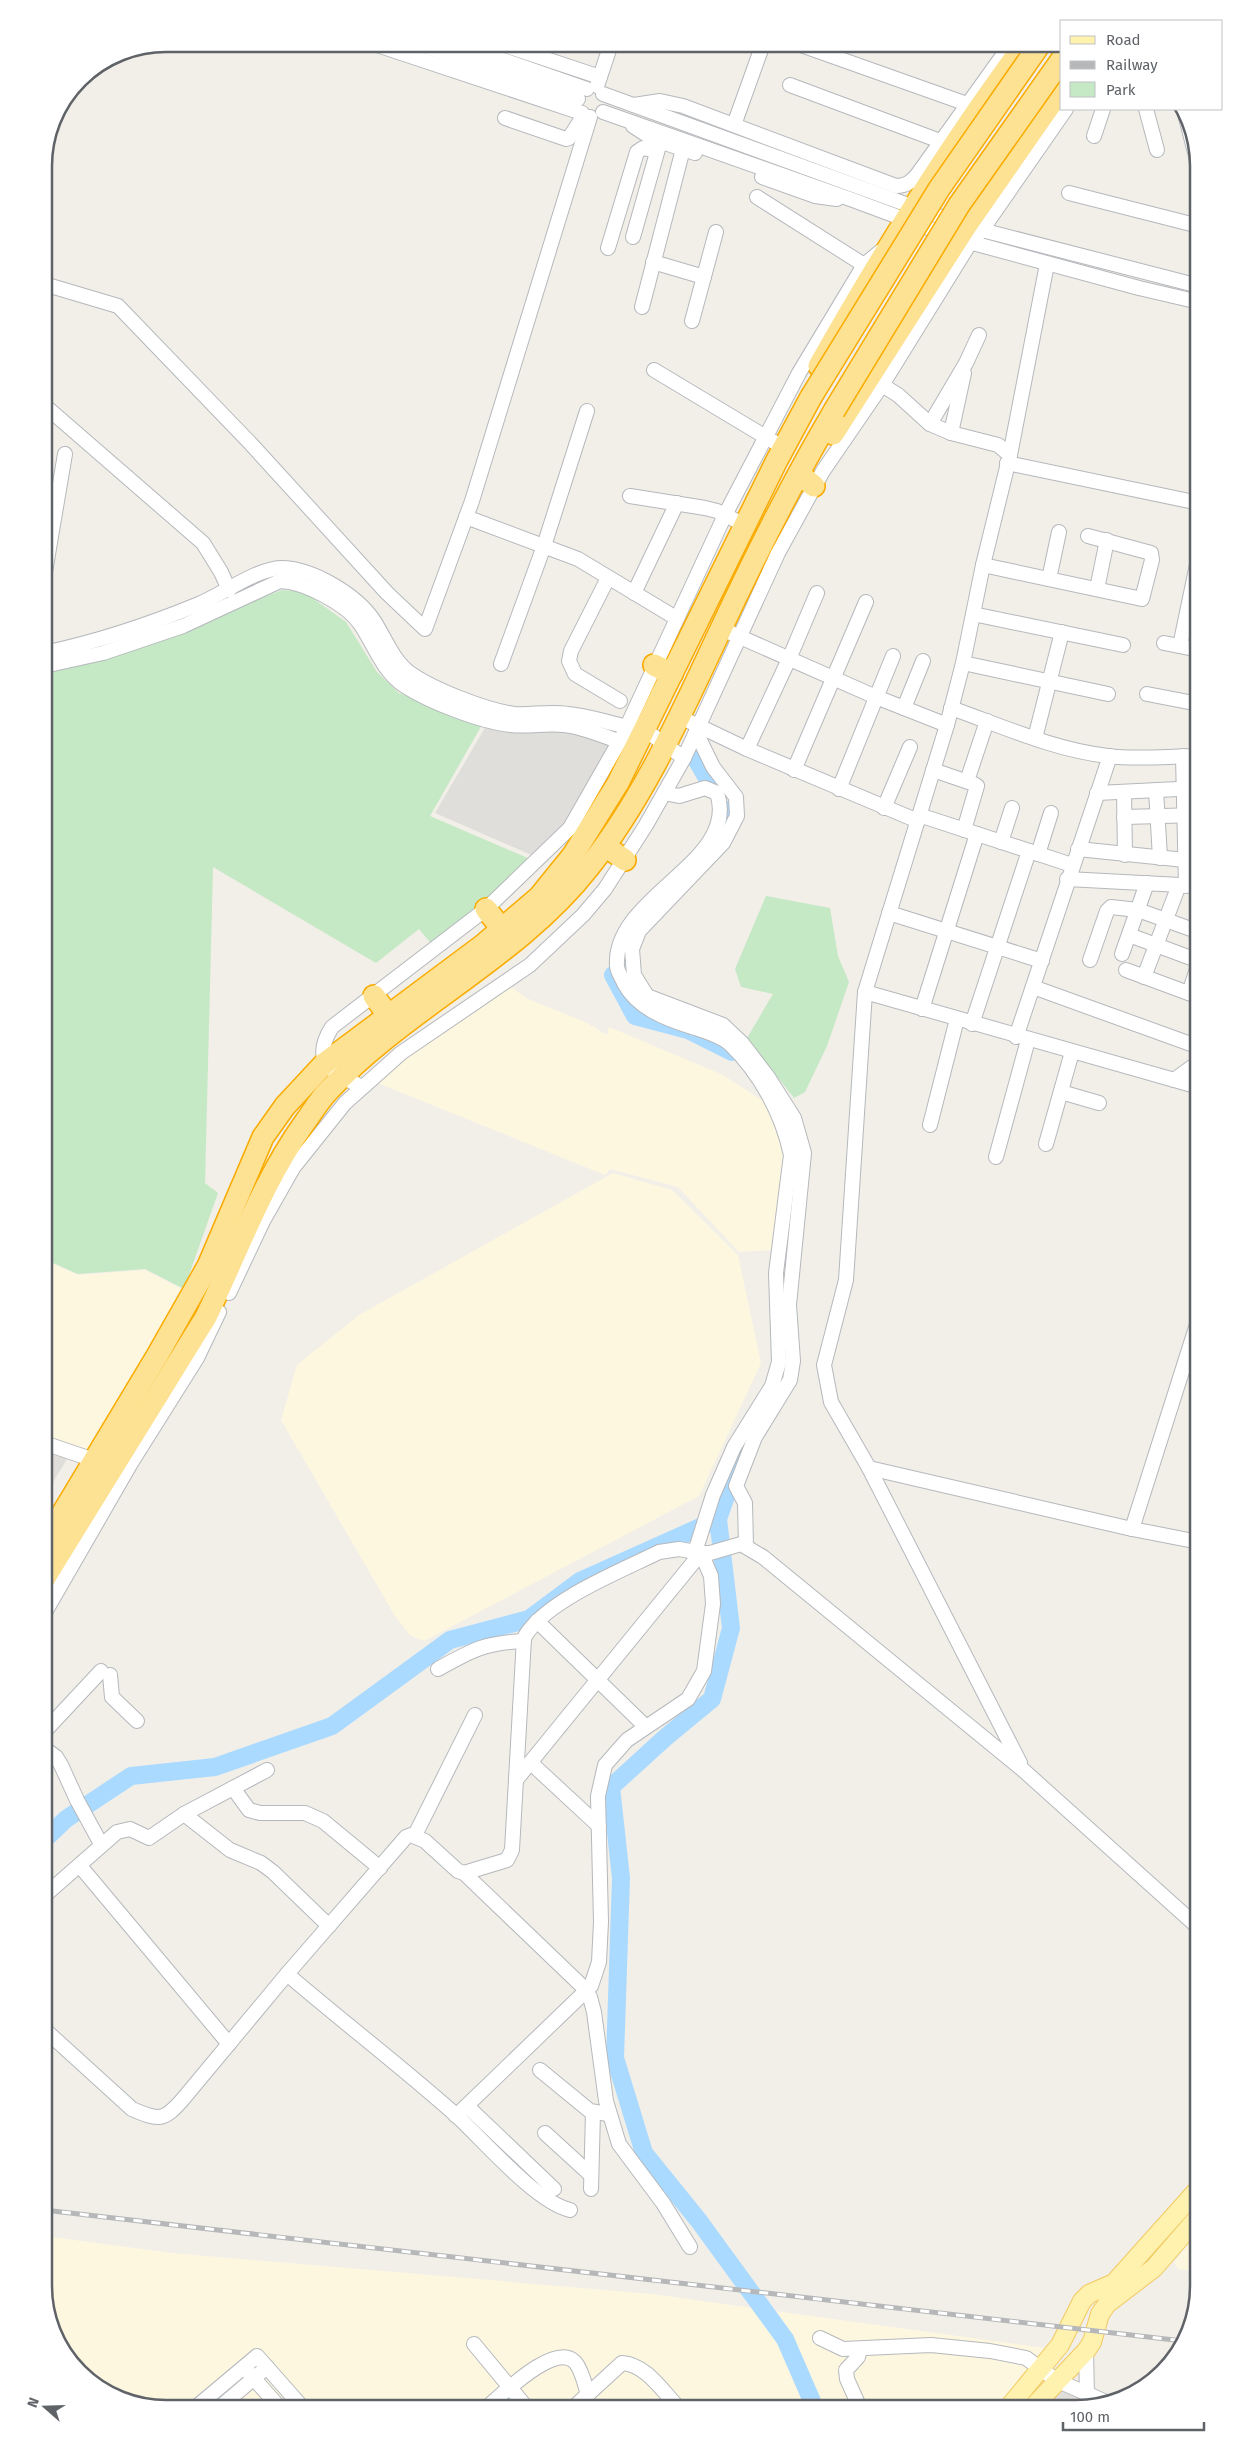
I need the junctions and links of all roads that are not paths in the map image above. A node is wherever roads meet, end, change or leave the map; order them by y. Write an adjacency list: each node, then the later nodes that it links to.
1 (402, 53): 20 (street)
2 (452, 53): 13 (street)
3 (484, 53): 13 (street)
4 (519, 53): 13 (street)
5 (607, 53): 13 (street)
6 (760, 53): 23 (street)
7 (823, 53): 15 (street)
8 (1004, 53): 15 (street)
9 (1019, 53): 28 (highway)
10 (1034, 53): 51 (highway, bridge)
11 (1060, 61): 59 (highway, bridge)
12 (790, 85): 28 (street)
13 (593, 90): 16 (street); 20 (street); 20 (street)
14 (1060, 91): 35 (highway)
15 (967, 104): 28 (street)
16 (633, 105): 23 (street); 32 (street)
17 (1065, 110): 35 (street)
18 (1103, 110): 24 (street)
19 (1146, 110): 27 (street)
20 (590, 114): 21 (street); 22 (street); 65 (street)
21 (618, 116): 25 (street); 31 (street)
22 (506, 118)
23 (734, 125): 28 (street)
24 (1094, 136)
25 (658, 146): 26 (street); 36 (street); 37 (street)
26 (683, 149): 31 (street); 38 (street)
27 (1157, 150)
28 (941, 151): 32 (highway)
29 (1069, 193): 33 (street)
30 (757, 197): 40 (street)
31 (850, 198): 32 (street)
32 (908, 213): 35 (street); 40 (highway)
33 (1190, 224)
34 (716, 232): 41 (street)
35 (969, 234): 39 (street); 42 (street); 50 (street); 59 (highway)
36 (633, 237)
37 (608, 248)
38 (653, 262): 41 (street); 45 (street)
39 (1047, 264): 44 (street); 58 (street)
40 (868, 268): 51 (highway); 56 (street)
41 (704, 277): 46 (street)
42 (1190, 284)
43 (53, 287): 65 (street)
44 (1190, 300)
45 (642, 307)
46 (692, 321)
47 (979, 335): 48 (street)
48 (966, 363): 54 (street); 55 (street)
49 (654, 370): 56 (street)
50 (882, 385): 54 (street); 59 (street)
51 (807, 404): 56 (highway)
52 (587, 411): 70 (street)
53 (53, 413): 75 (street)
54 (930, 424): 55 (street)
55 (951, 433): 58 (street)
56 (775, 443): 64 (street); 66 (highway)
57 (65, 454): 63 (street)
58 (1008, 459): 61 (street); 71 (street)
59 (803, 480): 83 (highway)
60 (630, 496): 62 (street)
61 (1190, 501)
62 (677, 503): 64 (street); 76 (street)
63 (53, 508)
64 (725, 515): 66 (street); 81 (street)
65 (466, 517): 70 (street)
66 (745, 525): 95 (highway)
67 (1059, 532): 73 (street)
68 (1088, 536): 69 (street)
69 (1107, 540): 74 (street); 74 (street)
70 (544, 546): 72 (street); 94 (street)
71 (983, 565): 73 (street); 80 (street)
72 (608, 578): 76 (street); 101 (street)
73 (1049, 579): 74 (street)
74 (1097, 589)
75 (229, 590): 88 (street); 108 (street)
76 (634, 593): 81 (street)
77 (817, 593): 90 (street)
78 (866, 602): 96 (street)
79 (1190, 605): 86 (street)
80 (973, 614): 82 (street); 92 (street)
81 (676, 618): 95 (street)
82 (1062, 632): 85 (street); 97 (street)
83 (730, 633): 90 (street); 106 (highway)
84 (1164, 643): 86 (street)
85 (1123, 645)
86 (1180, 646): 87 (street)
87 (1190, 648)
88 (53, 650)
89 (893, 656): 100 (street)
90 (789, 659): 96 (street); 113 (street)
91 (923, 661): 103 (street)
92 (963, 663): 97 (street); 104 (street)
93 (53, 664): 110 (street)
94 (501, 664)
95 (663, 669): 108 (highway)
96 (834, 678): 100 (street); 118 (street)
97 (1050, 682): 98 (street); 109 (street)
98 (1108, 694)
99 (1146, 694): 102 (street)
100 (876, 697): 103 (street); 123 (street)
101 (620, 701)
102 (1190, 702)
103 (904, 708): 107 (street)
104 (951, 708): 105 (street); 107 (street)
105 (987, 721): 109 (street); 120 (street)
106 (692, 725): 111 (highway); 113 (street); 117 (street); 198 (street)
107 (946, 725): 119 (street)
108 (634, 726): 110 (street); 111 (street); 136 (highway)
109 (1035, 738): 114 (street)
110 (618, 741): 136 (street)
111 (666, 745): 117 (street); 142 (highway)
112 (910, 747): 128 (street)
113 (747, 749): 118 (street)
114 (1110, 756): 115 (street); 127 (street)
115 (1184, 756): 116 (street); 121 (street)
116 (1190, 756)
117 (684, 758): 126 (street)
118 (794, 770): 123 (street)
119 (933, 770): 120 (street); 135 (street)
120 (966, 781): 137 (street)
121 (1184, 788): 122 (street); 124 (street); 131 (street)
122 (1190, 788)
123 (839, 789): 128 (street)
124 (1156, 790): 125 (street); 133 (street)
125 (1124, 792): 127 (street); 134 (street)
126 (664, 793): 147 (street); 199 (street)
127 (1097, 793): 143 (street)
128 (884, 808): 135 (street)
129 (1012, 808): 141 (street)
130 (1052, 813): 144 (street)
131 (1184, 815): 132 (street); 133 (street); 139 (street)
132 (1190, 815)
133 (1158, 816): 134 (street); 146 (street)
134 (1124, 817): 145 (street)
135 (918, 818): 137 (street); 155 (street)
136 (584, 821): 153 (street); 157 (highway)
137 (964, 830): 138 (street)
138 (977, 834): 141 (street); 159 (street)
139 (1185, 840): 140 (street); 148 (street)
140 (1190, 840)
141 (1001, 842): 144 (street)
142 (605, 846): 147 (highway); 182 (highway)
143 (1078, 849): 145 (street); 149 (street)
144 (1034, 852): 149 (street); 162 (street)
145 (1125, 855): 146 (street)
146 (1160, 858): 148 (street)
147 (625, 860): 185 (street)
148 (1186, 860): 152 (street)
149 (1072, 865): 150 (street)
150 (1067, 879): 151 (street); 166 (street)
151 (1147, 884): 152 (street); 154 (street)
152 (1188, 886): 156 (street)
153 (486, 909): 157 (highway); 172 (street)
154 (1138, 910): 156 (street); 160 (street); 165 (street)
155 (889, 913): 159 (street); 170 (street)
156 (1166, 920): 158 (street); 161 (street)
157 (502, 929): 174 (highway)
158 (1190, 929)
159 (946, 931): 162 (street); 173 (street)
160 (1129, 934): 161 (street); 163 (street)
161 (1156, 945): 164 (street); 168 (street)
162 (997, 947): 166 (street); 176 (street)
163 (1122, 954)
164 (1190, 958)
165 (1090, 960)
166 (1042, 961): 169 (street)
167 (1126, 970): 168 (street)
168 (1144, 977): 171 (street)
169 (1033, 987): 177 (street); 178 (street)
170 (865, 992): 173 (street); 194 (street)
171 (1190, 994)
172 (374, 996): 174 (highway); 180 (street)
173 (922, 1009): 175 (street)
174 (388, 1015): 180 (highway)
175 (957, 1020): 176 (street); 188 (street)
176 (972, 1024): 177 (street)
177 (1022, 1038): 179 (street); 190 (street)
178 (1190, 1044)
179 (1072, 1052): 183 (street); 186 (street)
180 (325, 1063): 182 (street); 193 (highway)
181 (1190, 1068): 183 (street)
182 (341, 1077): 185 (street); 196 (highway)
183 (1174, 1080): 184 (street)
184 (1190, 1084)
185 (362, 1087): 196 (street)
186 (1061, 1092): 187 (street); 189 (street)
187 (1100, 1103)
188 (930, 1125)
189 (1046, 1144)
190 (996, 1157)
191 (1190, 1346): 195 (street)
192 (52, 1446): 193 (street)
193 (94, 1460): 196 (highway)
194 (869, 1468): 195 (street); 212 (street)
195 (1132, 1529): 197 (street)
196 (61, 1531): 200 (highway); 201 (street)
197 (1190, 1540)
198 (744, 1545): 199 (street); 212 (street)
199 (700, 1552): 202 (street); 205 (street); 209 (street)
200 (52, 1555)
201 (52, 1573)
202 (538, 1621): 203 (street); 205 (street)
203 (524, 1640): 204 (street); 214 (street)
204 (438, 1669)
205 (599, 1680): 209 (street); 211 (street)
206 (475, 1715): 218 (street)
207 (137, 1721): 208 (street)
208 (52, 1725)
209 (646, 1726): 217 (street)
210 (52, 1754): 219 (street)
211 (531, 1763): 214 (street); 217 (street)
212 (1022, 1769): 224 (street)
213 (267, 1770): 215 (street)
214 (516, 1780): 222 (street)
215 (233, 1788): 216 (street); 221 (street)
216 (184, 1814): 219 (street); 225 (street)
217 (598, 1826): 227 (street)
218 (415, 1835): 221 (street); 222 (street)
219 (101, 1844): 220 (street)
220 (80, 1866): 223 (street); 229 (street)
221 (380, 1868): 225 (street)
222 (464, 1873): 227 (street)
223 (52, 1889)
224 (1190, 1920)
225 (329, 1926): 226 (street)
226 (287, 1974): 229 (street); 234 (street)
227 (587, 1993): 231 (street); 233 (street)
228 (52, 2037): 229 (street)
229 (229, 2044)
230 (540, 2070): 232 (street)
231 (467, 2106): 234 (street); 237 (street)
232 (594, 2112): 233 (street); 236 (street)
233 (608, 2114): 242 (street)
234 (456, 2116): 240 (street)
235 (545, 2133): 236 (street)
236 (591, 2175): 238 (street)
237 (554, 2188)
238 (591, 2189)
239 (1190, 2198): 249 (main road)
240 (570, 2210)
241 (1190, 2226): 246 (main road)
242 (690, 2247)
243 (820, 2338): 245 (street)
244 (474, 2344): 252 (street)
245 (860, 2349): 249 (street); 264 (street)
246 (1086, 2352): 251 (main road); 254 (street)
247 (244, 2367): 248 (street); 250 (street); 256 (street)
248 (267, 2367): 250 (street); 259 (street)
249 (1042, 2368): 251 (street); 265 (main road)
250 (253, 2379): 257 (street); 258 (street)
251 (1056, 2380): 254 (street); 266 (main road)
252 (511, 2388): 253 (street); 260 (street); 261 (street)
253 (588, 2395): 262 (street); 263 (street)
254 (1087, 2396): 255 (street)
255 (1093, 2398)
256 (206, 2399)
257 (229, 2399)
258 (272, 2399)
259 (295, 2399)
260 (497, 2399)
261 (520, 2399)
262 (583, 2399)
263 (670, 2400)
264 (856, 2400)
265 (1015, 2400)
266 (1039, 2400)

